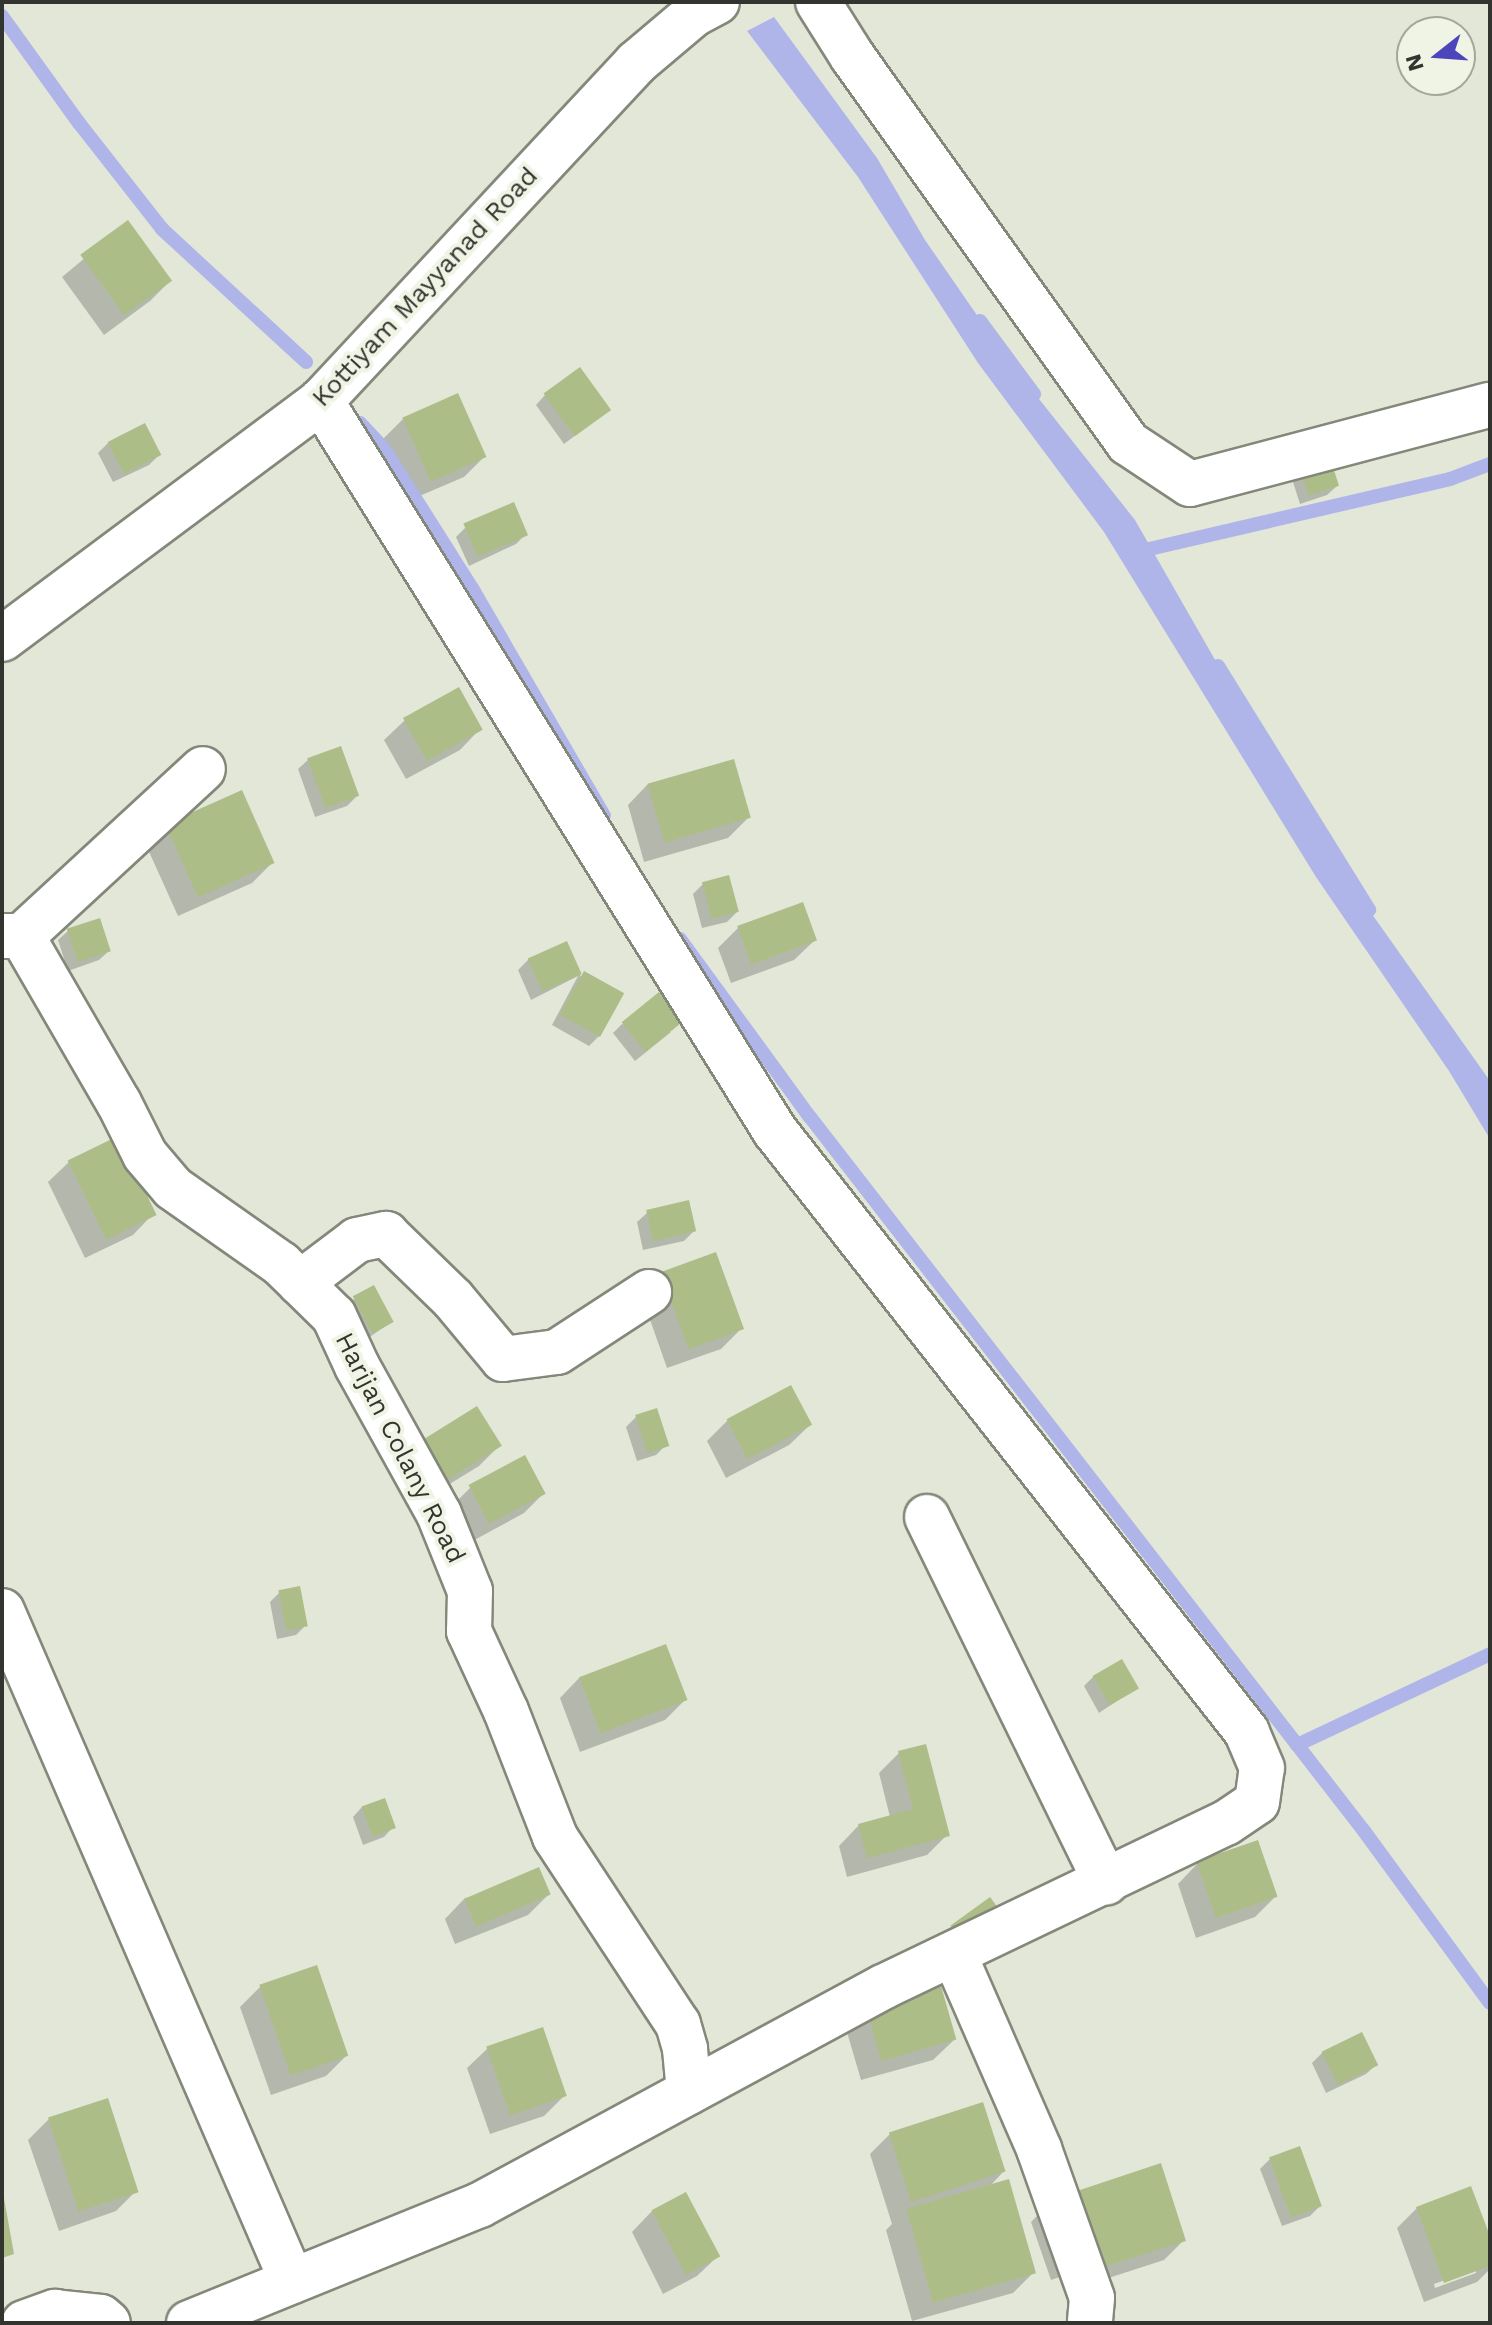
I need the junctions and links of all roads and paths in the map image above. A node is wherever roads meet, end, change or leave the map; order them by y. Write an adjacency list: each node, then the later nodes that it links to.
1 (717, 2): 3 (street, Kottiyam Mayyanad Road)
2 (818, 2): 4 (street)
3 (321, 401): 5 (street, Kottiyam Mayyanad Road); 12 (street)
4 (1490, 405)
5 (2, 639)
6 (203, 769): 7 (street)
7 (12, 936): 8 (street, Harijan Colany Road)
8 (300, 1283): 9 (street); 14 (street, Harijan Colany Road)
9 (649, 1292)
10 (927, 1517): 12 (street)
11 (3, 1617): 15 (street)
12 (1106, 1882): 13 (street)
13 (954, 1954): 14 (street); 19 (street)
14 (689, 2092): 15 (street)
15 (292, 2281): 18 (street)
16 (24, 2323): 17 (street)
17 (108, 2323)
18 (189, 2323)
19 (1090, 2323)

